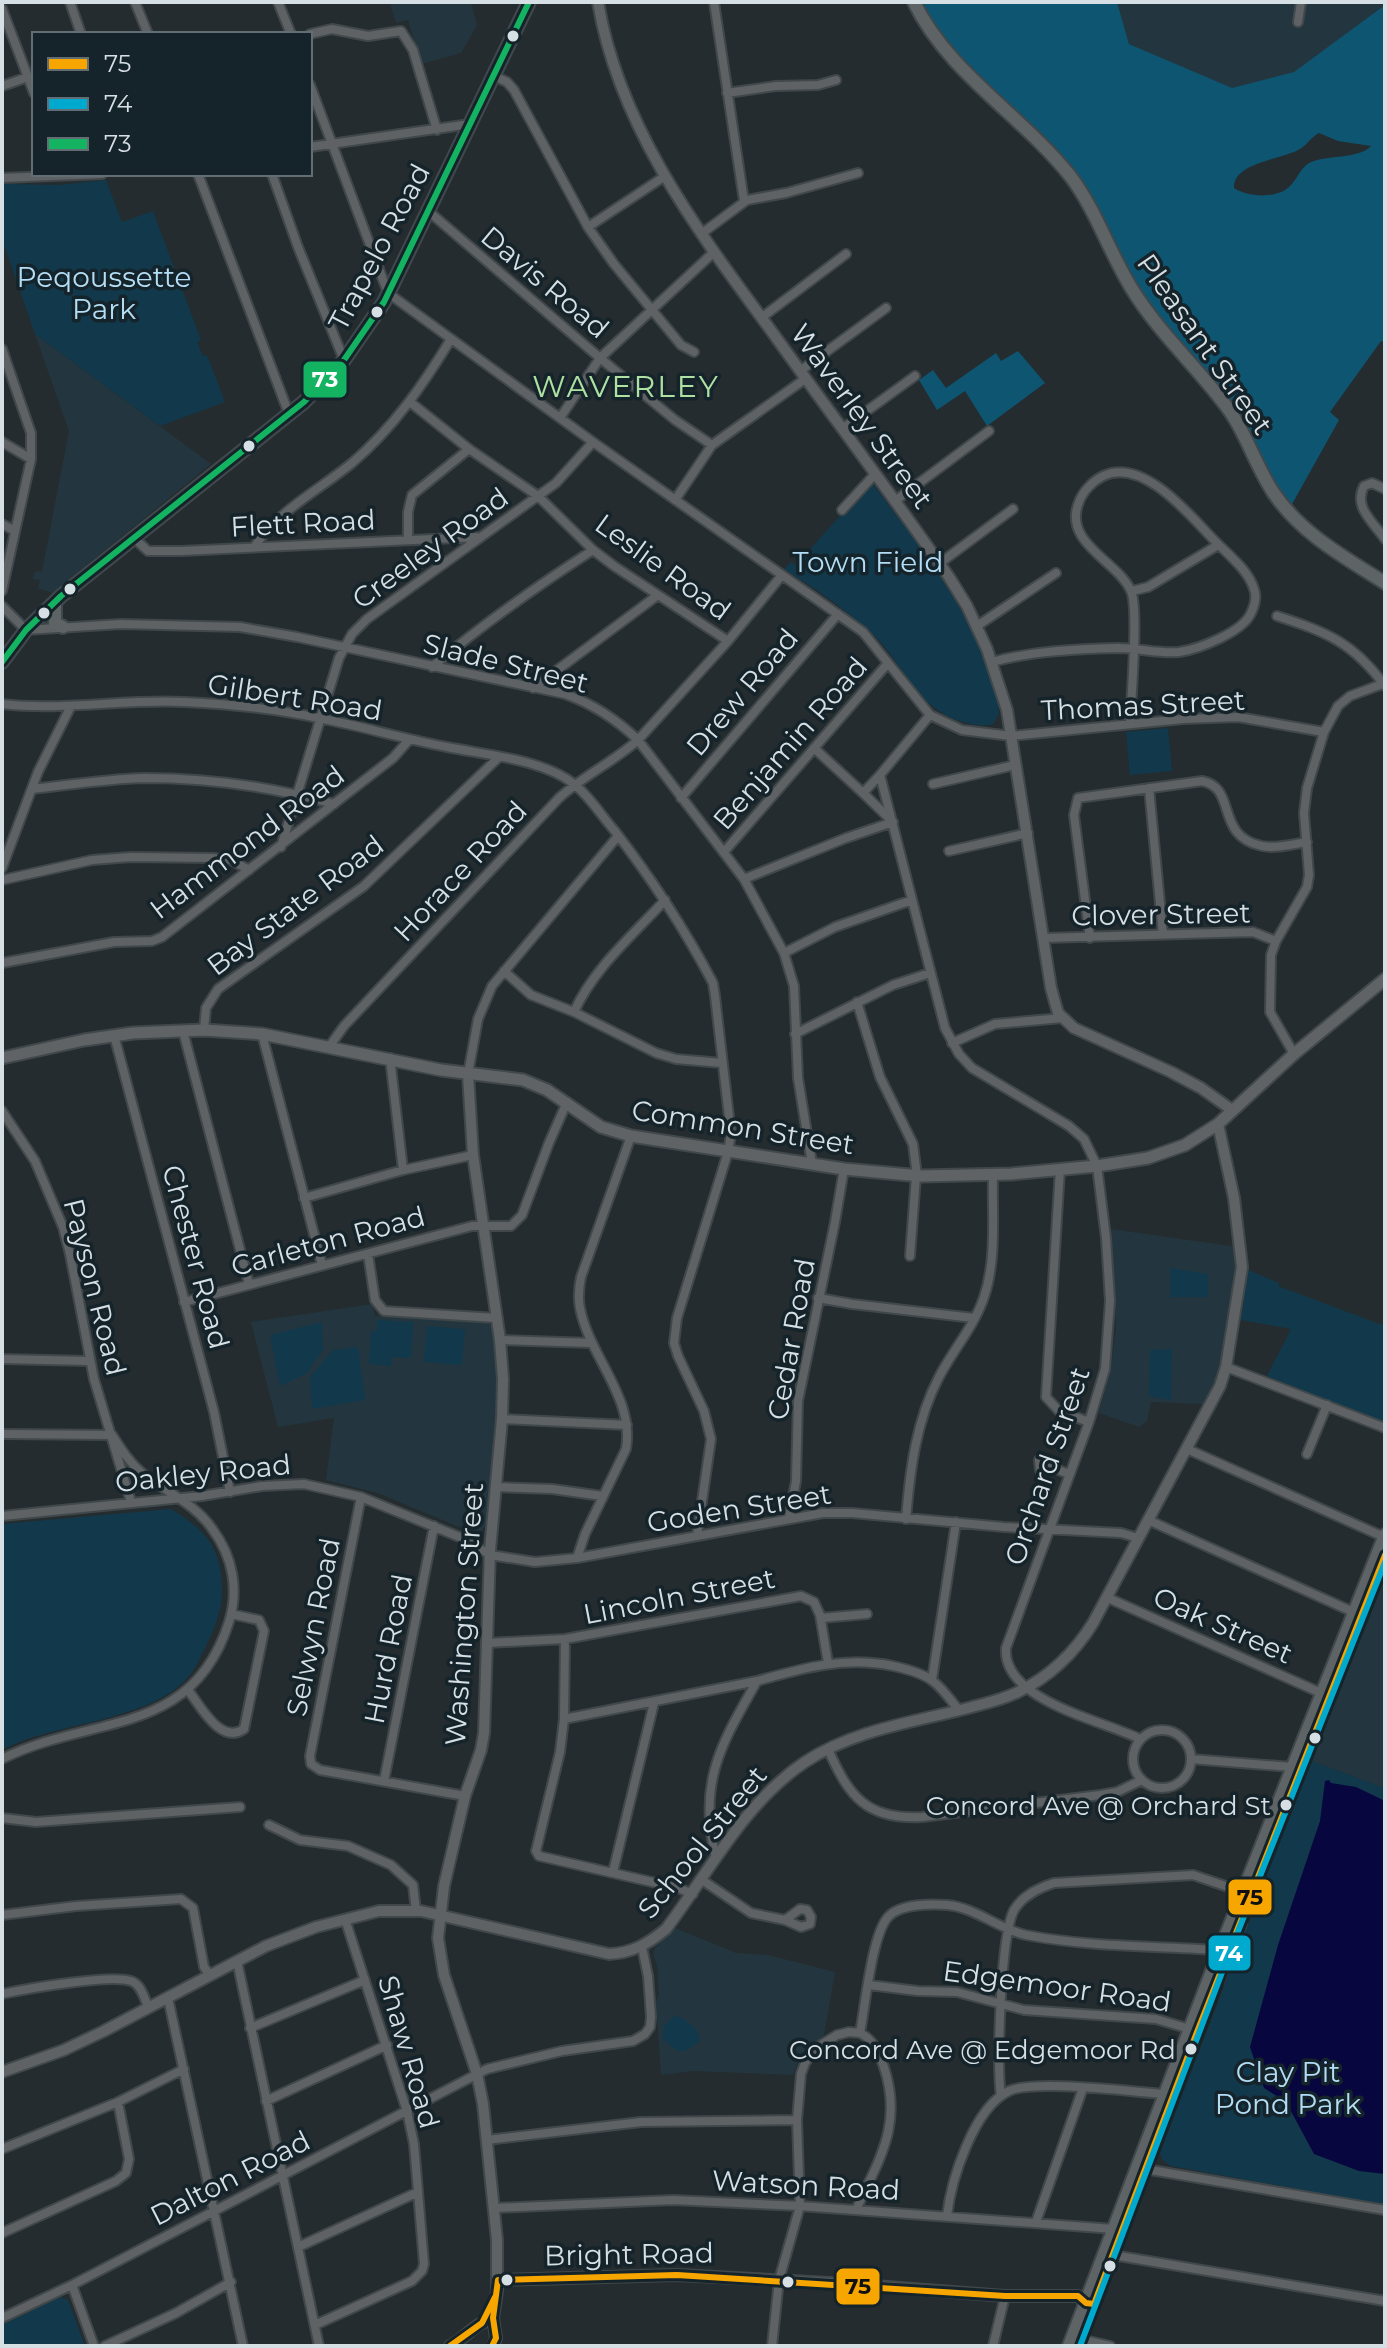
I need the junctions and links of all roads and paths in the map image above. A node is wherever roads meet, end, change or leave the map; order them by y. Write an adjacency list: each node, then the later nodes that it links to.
1 (70, 2): 11 (street)
2 (135, 2): 12 (street)
3 (278, 2): 13 (street)
4 (598, 2): 30 (street, Waverley Street)
5 (714, 2): 21 (street)
6 (914, 2): 78 (main road, Pleasant Street)
7 (1301, 2): 10 (street)
8 (524, 4): 15 (main road, Trapelo Road)
9 (2, 9): 16 (street)
10 (1298, 22)
11 (80, 32)
12 (147, 32)
13 (290, 32)
14 (312, 34): 23 (street)
15 (494, 76): 22 (main road, Trapelo Road); 34 (street)
16 (28, 77): 18 (street); 19 (street)
17 (836, 80): 21 (street)
18 (2, 86)
19 (32, 88)
20 (312, 90): 24 (street)
21 (727, 93): 32 (street)
22 (470, 124): 23 (street); 33 (main road, Trapelo Road)
23 (437, 130): 24 (street)
24 (332, 143): 25 (street); 38 (street)
25 (312, 147)
26 (858, 173): 32 (street)
27 (66, 176): 31 (street)
28 (199, 176): 50 (street)
29 (273, 176): 46 (street)
30 (665, 176): 34 (street); 35 (street, Waverley Street)
31 (2, 178)
32 (744, 201): 35 (street)
33 (427, 210): 38 (main road, Trapelo Road); 45 (street, Davis Road)
34 (588, 227): 40 (street)
35 (701, 234): 36 (street, Waverley Street)
36 (714, 252): 40 (street); 41 (street, Waverley Street)
37 (846, 254): 41 (street)
38 (388, 293): 42 (street); 46 (main road, Trapelo Road)
39 (886, 308): 47 (street)
40 (651, 310): 44 (street); 45 (street)
41 (761, 318): 47 (street, Waverley Street)
42 (451, 339): 49 (street); 51 (street)
43 (2, 349): 58 (street)
44 (694, 352)
45 (600, 358): 51 (street); 56 (street, Davis Road)
46 (344, 360): 50 (main road, Trapelo Road)
47 (803, 375): 52 (street, Waverley Street); 56 (street)
48 (915, 376): 52 (street)
49 (410, 402): 57 (street, Leslie Road); 73 (street)
50 (289, 414): 69 (main road, Trapelo Road)
51 (560, 418): 55 (street)
52 (842, 429): 59 (street, Waverley Street)
53 (989, 431): 63 (street)
54 (2, 442): 58 (street)
55 (593, 442): 61 (street, Creeley Road); 62 (street)
56 (712, 445): 62 (street)
57 (469, 449): 61 (street, Leslie Road); 71 (street)
58 (31, 459): 67 (street)
59 (875, 474): 63 (street, Waverley Street); 65 (street)
60 (1385, 489): 70 (street)
61 (538, 496): 68 (street, Creeley Road); 74 (street, Leslie Road)
62 (675, 500): 77 (street)
63 (895, 501): 75 (street, Waverley Street)
64 (1013, 509): 75 (street)
65 (842, 510)
66 (2, 524): 67 (street)
67 (15, 531): 79 (street)
68 (480, 537): 71 (street, Flett Road); 90 (street, Creeley Road)
69 (134, 538): 73 (street, Flett Road); 82 (main road, Trapelo Road)
70 (1385, 539)
71 (408, 540): 73 (street, Flett Road)
72 (1218, 545): 80 (street); 80 (street); 91 (street)
73 (255, 546)
74 (593, 550): 81 (street, Leslie Road); 95 (street)
75 (940, 563): 86 (street, Waverley Street)
76 (1056, 573): 86 (street)
77 (782, 575): 84 (street); 89 (street, Horace Road)
78 (1385, 583)
79 (2, 591)
80 (1132, 591): 91 (street)
81 (658, 595): 89 (street, Leslie Road); 97 (street)
82 (55, 602): 87 (main road); 88 (main road, Trapelo Road)
83 (2, 606): 88 (street)
84 (838, 614): 94 (street); 117 (street, Drew Road)
85 (1277, 616): 96 (street)
86 (977, 626): 93 (street, Waverley Street)
87 (63, 627): 88 (street, Slade Street); 90 (street, Slade Street)
88 (26, 630): 92 (main road, Trapelo Road)
89 (728, 641): 106 (street, Horace Road)
90 (344, 647): 95 (street, Slade Street); 101 (street, Creeley Road)
91 (1132, 649): 93 (street); 102 (street)
92 (2, 662)
93 (992, 662): 104 (street, Waverley Street)
94 (888, 663): 100 (street); 107 (street, Benjamin Road)
95 (432, 667): 97 (street, Slade Street)
96 (1384, 684): 103 (street)
97 (533, 688): 106 (street, Slade Street)
98 (2, 704): 99 (street, Gilbert Road)
99 (71, 706): 101 (street, Gilbert Road); 114 (street)
100 (930, 715): 104 (street, Thomas Street); 110 (street)
101 (321, 718): 105 (street, Gilbert Road); 116 (street, Creeley Road)
102 (1130, 724): 103 (street, Thomas Street); 104 (street, Thomas Street)
103 (1324, 732): 122 (street)
104 (1011, 736): 109 (street, Waverley Street)
105 (409, 740): 108 (street, Gilbert Road); 118 (street, Hammond Road)
106 (638, 740): 111 (street, Horace Road); 117 (street, Slade Street)
107 (814, 748): 115 (street); 125 (street, Benjamin Road)
108 (498, 758): 111 (street, Gilbert Road); 144 (street, Bay State Road)
109 (1015, 765): 112 (street); 120 (street, Waverley Street)
110 (880, 775): 115 (street); 119 (street, Orchard Street)
111 (574, 784): 121 (street); 150 (street, Horace Road)
112 (933, 784)
113 (1149, 788): 122 (street); 132 (street); 134 (street)
114 (32, 789): 116 (street); 126 (street)
115 (863, 793): 119 (street)
116 (299, 794): 118 (street); 123 (street, Creeley Road)
117 (681, 798): 125 (street, Slade Street)
118 (334, 804): 123 (street, Hammond Road)
119 (893, 822): 128 (street); 131 (street, Orchard Street)
120 (1028, 833): 124 (street); 133 (street, Waverley Street)
121 (618, 836): 130 (street); 138 (street)
122 (1307, 842): 135 (street)
123 (281, 847): 127 (street, Hammond Road)
124 (949, 851)
125 (724, 852): 128 (street, Slade Street)
126 (2, 868)
127 (249, 870): 129 (street); 137 (street, Hammond Road)
128 (744, 879): 136 (street, Slade Street)
129 (2, 880)
130 (665, 900): 142 (street); 154 (street)
131 (912, 900): 136 (street); 139 (street, Orchard Street)
132 (1163, 935): 134 (street, Clover Street); 135 (street, Clover Street)
133 (1044, 938): 134 (street, Clover Street); 143 (street, Waverley Street)
134 (1090, 938)
135 (1276, 941): 151 (street)
136 (784, 953): 147 (street, Slade Street)
137 (2, 963)
138 (504, 971): 142 (street); 155 (street)
139 (930, 973): 141 (street); 149 (street, Orchard Street)
140 (1385, 979): 151 (main road, Common Street)
141 (857, 1002): 147 (street); 169 (street)
142 (574, 1012): 154 (street)
143 (1062, 1018): 149 (street); 157 (street)
144 (204, 1030): 145 (main road, Common Street); 146 (main road, Common Street)
145 (183, 1031): 148 (main road, Common Street); 175 (street)
146 (262, 1034): 150 (main road, Common Street); 170 (street)
147 (795, 1034): 163 (street, Slade Street)
148 (114, 1035): 152 (main road, Common Street); 177 (street, Chester Road)
149 (952, 1043): 164 (street, Orchard Street)
150 (329, 1047): 153 (main road, Common Street)
151 (1294, 1054): 157 (main road, Common Street)
152 (2, 1058)
153 (390, 1058): 155 (main road, Common Street); 167 (street)
154 (722, 1063): 161 (street)
155 (468, 1074): 156 (main road, Common Street); 162 (street, Washington Street)
156 (567, 1102): 160 (main road, Common Street); 171 (street, Carleton Road)
157 (1232, 1110): 159 (main road, Common Street)
158 (2, 1111): 183 (street, Payson Road)
159 (1218, 1124): 164 (main road, Common Street); 184 (street, School Street)
160 (631, 1136): 161 (main road, Common Street); 181 (street)
161 (728, 1152): 163 (main road, Common Street); 209 (street)
162 (473, 1155): 167 (street); 171 (street, Washington Street)
163 (812, 1164): 165 (main road, Common Street)
164 (1097, 1166): 166 (main road, Common Street); 187 (street, Orchard Street)
165 (844, 1169): 169 (main road, Common Street); 176 (street, Cedar Road)
166 (1060, 1169): 168 (main road, Common Street); 187 (street)
167 (403, 1170): 170 (street)
168 (993, 1175): 169 (main road, Common Street); 179 (street)
169 (917, 1176): 173 (street)
170 (304, 1198): 174 (street)
171 (483, 1227): 172 (street, Carleton Road); 178 (street, Washington Street)
172 (368, 1254): 174 (street, Carleton Road); 178 (street)
173 (910, 1256)
174 (322, 1265): 175 (street, Carleton Road)
175 (249, 1284): 177 (street, Carleton Road)
176 (818, 1298): 179 (street); 203 (street, Cedar Road)
177 (184, 1302): 197 (street, Chester Road)
178 (496, 1318): 180 (street, Washington Street)
179 (974, 1318): 204 (street)
180 (500, 1340): 181 (street); 186 (street, Washington Street)
181 (592, 1343): 188 (street)
182 (2, 1359): 183 (street)
183 (90, 1361): 191 (street, Payson Road)
184 (1226, 1367): 185 (street); 192 (street, School Street)
185 (1327, 1405): 189 (street); 193 (street)
186 (502, 1419): 188 (street); 196 (street, Washington Street)
187 (1089, 1422): 195 (street, Orchard Street)
188 (627, 1425): 198 (street)
189 (1385, 1428)
190 (2, 1434): 191 (street)
191 (112, 1435): 200 (street, Payson Road); 201 (street, Payson Road)
192 (1187, 1449): 205 (street, School Street); 210 (street)
193 (1307, 1454)
194 (1048, 1466): 195 (street)
195 (1069, 1474): 208 (street, Orchard Street)
196 (497, 1487): 198 (street); 212 (street, Washington Street)
197 (230, 1492): 199 (street, Oakley Road); 200 (street, Oakley Road)
198 (602, 1496): 214 (street)
199 (361, 1497): 207 (street, Oakley Road); 237 (street, Selwyn Road)
200 (180, 1499): 201 (street, Oakley Road); 216 (street, Payson Road)
201 (131, 1502): 202 (street, Oakley Road)
202 (2, 1516)
203 (789, 1518): 204 (street, Goden Street); 209 (street, Goden Street)
204 (906, 1519): 206 (street, Goden Street)
205 (1148, 1520): 211 (street, School Street); 218 (street)
206 (956, 1522): 208 (street, Goden Street); 223 (street)
207 (434, 1526): 212 (street, Oakley Road); 237 (street, Hurd Road)
208 (1049, 1529): 211 (street, Goden Street); 225 (street, Orchard Street)
209 (697, 1536): 214 (street, Goden Street)
210 (1385, 1536): 218 (main road)
211 (1138, 1538): 215 (street, School Street)
212 (490, 1555): 214 (street, Goden Street); 221 (street, Washington Street)
213 (1385, 1555): 218 (main road)
214 (577, 1558)
215 (1108, 1598): 225 (street, School Street); 227 (street, Oak Street)
216 (231, 1614): 226 (street, Payson Road); 226 (street)
217 (867, 1614): 219 (street)
218 (1356, 1614): 227 (main road); 246 (main road)
219 (821, 1618): 220 (street, Lincoln Street); 222 (street)
220 (565, 1639): 221 (street, Lincoln Street); 230 (street)
221 (488, 1643): 238 (street, Washington Street)
222 (828, 1663): 223 (street); 224 (street)
223 (932, 1680): 229 (street)
224 (757, 1681): 228 (street); 242 (street)
225 (1028, 1687): 229 (street, School Street); 231 (street, Orchard Street)
226 (188, 1690): 233 (street, Payson Road)
227 (1321, 1693): 235 (main road)
228 (654, 1703): 230 (street); 243 (street)
229 (959, 1710): 232 (street, School Street)
230 (564, 1719): 243 (street)
231 (1140, 1739): 234 (street, Orchard Street); 236 (street)
232 (828, 1749): 236 (street); 242 (street, School Street)
233 (2, 1759)
234 (1191, 1759): 235 (street); 236 (street)
235 (1292, 1767): 246 (main road)
236 (1142, 1780)
237 (384, 1781): 238 (street)
238 (465, 1796): 249 (street, Washington Street)
239 (240, 1807): 240 (street)
240 (2, 1818)
241 (269, 1825): 247 (street)
242 (716, 1858): 244 (street, School Street)
243 (613, 1872): 245 (street)
244 (702, 1880): 245 (street, School Street); 251 (street)
245 (693, 1894): 253 (street, School Street)
246 (1247, 1894): 252 (street); 254 (main road)
247 (416, 1911): 249 (street, School Street); 250 (street, School Street)
248 (2, 1915): 256 (street)
249 (439, 1915): 253 (street, School Street); 269 (street, Washington Street)
250 (345, 1919): 255 (street, School Street); 257 (street, Shaw Road)
251 (785, 1920)
252 (1008, 1929): 254 (street); 258 (street); 262 (street)
253 (642, 1947): 269 (street, Dalton Road)
254 (1225, 1950): 264 (main road)
255 (237, 1961): 256 (street, School Street); 263 (street)
256 (210, 1975): 260 (street, School Street)
257 (365, 1980): 263 (street); 266 (street, Shaw Road)
258 (869, 1985): 262 (street, Edgemoor Road); 265 (street)
259 (2, 1994): 261 (street)
260 (168, 1998): 261 (street, School Street); 267 (street)
261 (148, 2006): 268 (street, School Street)
262 (1001, 2006): 264 (street, Edgemoor Road); 272 (street)
263 (250, 2028): 273 (street)
264 (1194, 2030): 271 (main road)
265 (860, 2033): 276 (street); 285 (street)
266 (387, 2045): 273 (street); 275 (street, Shaw Road)
267 (184, 2069): 274 (street); 284 (street)
268 (2, 2072)
269 (477, 2074): 275 (street, Dalton Road); 277 (street, Washington Street)
270 (1083, 2088): 271 (street); 272 (street); 288 (street)
271 (1169, 2094): 279 (main road)
272 (1001, 2096): 287 (street)
273 (266, 2101): 280 (street)
274 (118, 2102): 278 (street); 290 (street)
275 (407, 2111): 280 (street, Dalton Road); 281 (street, Shaw Road)
276 (797, 2120): 277 (street); 282 (street)
277 (487, 2140): 283 (street, Washington Street)
278 (2, 2149)
279 (1142, 2168): 286 (street); 289 (main road)
280 (282, 2176): 284 (street, Dalton Road); 291 (street)
281 (418, 2192): 291 (street); 302 (street, Shaw Road)
282 (800, 2206): 283 (street, Watson Road); 285 (street, Watson Road); 293 (street)
283 (495, 2208): 296 (street, Washington Street)
284 (214, 2210): 294 (street); 295 (street, Dalton Road)
285 (856, 2210): 287 (street, Watson Road)
286 (1385, 2210)
287 (947, 2216): 288 (street, Watson Road)
288 (1036, 2222): 289 (street, Watson Road)
289 (1118, 2229): 292 (main road)
290 (2, 2233)
291 (298, 2247): 302 (street)
292 (1109, 2255): 298 (street); 299 (main road)
293 (779, 2280): 296 (street, Bright Road); 297 (street, Bright Road); 313 (street)
294 (231, 2282): 307 (street); 308 (street)
295 (72, 2285): 300 (street, Dalton Road); 306 (street)
296 (498, 2286): 301 (street, Washington Street); 303 (street, Washington Street)
297 (1005, 2296): 299 (street, Bright Road); 314 (street)
298 (1385, 2301)
299 (1090, 2303): 305 (main road)
300 (2, 2318)
301 (482, 2323): 303 (street); 304 (street)
302 (315, 2325): 309 (street)
303 (494, 2329): 312 (street, Washington Street)
304 (469, 2334): 310 (street); 311 (street)
305 (1075, 2342): 315 (street)
306 (94, 2346)
307 (105, 2346)
308 (243, 2346)
309 (319, 2346)
310 (450, 2346)
311 (473, 2346)
312 (493, 2346)
313 (772, 2346)
314 (993, 2346)
315 (1110, 2346)

